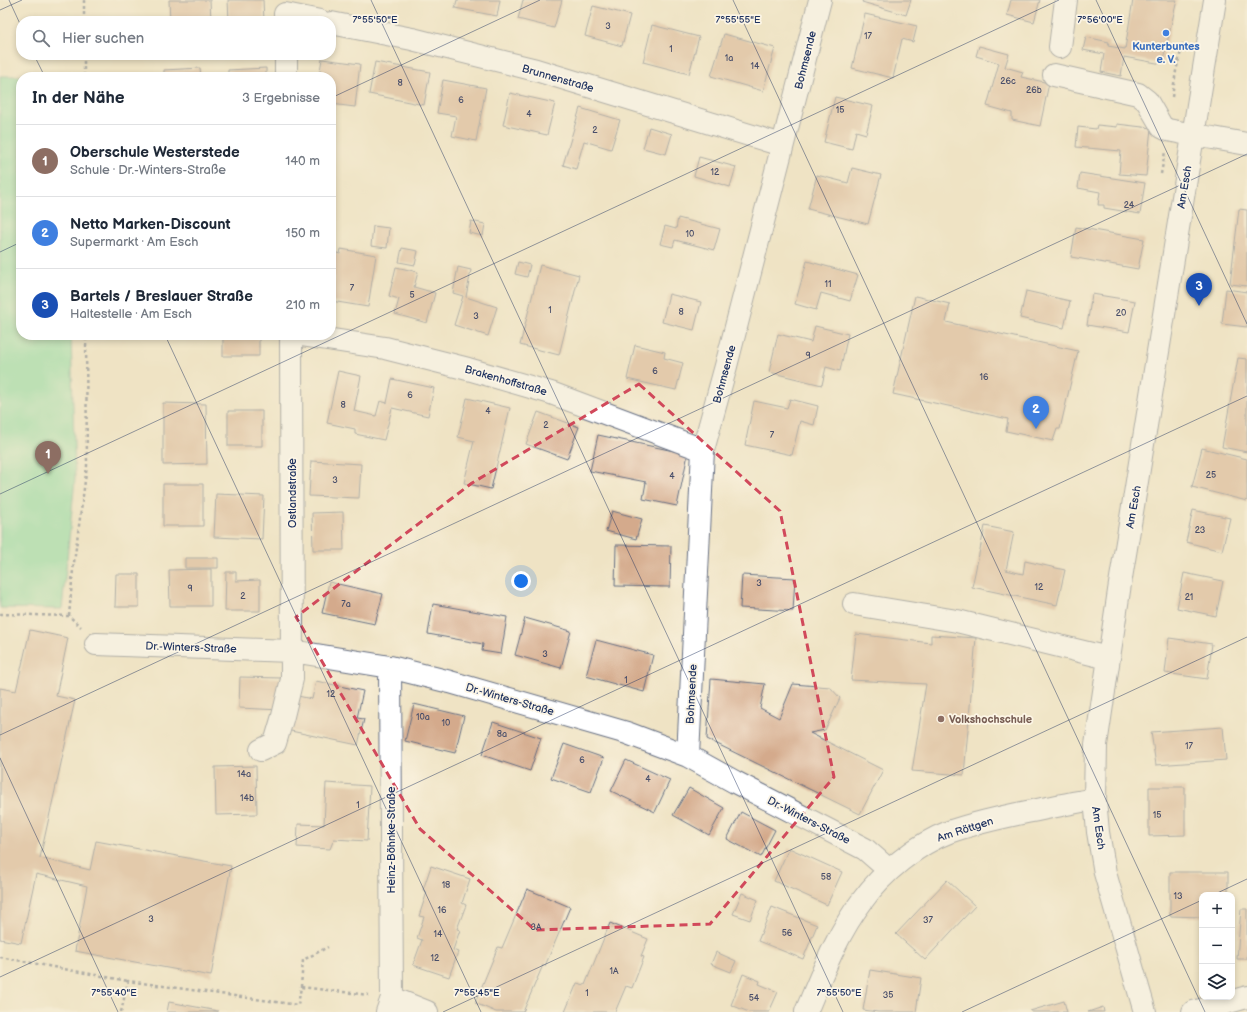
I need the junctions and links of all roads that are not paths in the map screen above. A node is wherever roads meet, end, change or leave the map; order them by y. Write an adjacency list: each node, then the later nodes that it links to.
1 (820, 0): 12 (street, Bohmsende)
2 (1066, 0): 7 (street)
3 (1215, 0): 11 (street, Am Esch)
4 (285, 12): 5 (street)
5 (301, 16)
6 (336, 24): 12 (street, Brunnenstraße)
7 (1060, 47)
8 (286, 60): 9 (street)
9 (286, 72)
10 (1054, 75): 11 (street)
11 (1192, 136): 13 (street); 20 (street, Am Esch)
12 (782, 144): 16 (street, Bohmsende)
13 (1247, 144)
14 (291, 340): 19 (street, Ostlandstraße)
15 (334, 340): 16 (street, Brakenhoffstraße)
16 (703, 450): 23 (street, Bohmsende)
17 (854, 604): 20 (street)
18 (96, 644): 19 (street, Dr.-Winters-Straße)
19 (292, 651): 21 (street, Dr.-Winters-Straße); 22 (street, Ostlandstraße)
20 (1108, 658): 24 (street, Am Esch)
21 (390, 667): 23 (street, Dr.-Winters-Straße); 27 (street, Heinz-Böhnke-Straße)
22 (262, 750)
23 (688, 756): 25 (street, Dr.-Winters-Straße)
24 (1095, 799): 25 (street, Am Röttgen); 30 (street, Am Esch)
25 (889, 870): 29 (street, Am Röttgen)
26 (1247, 997): 31 (street)
27 (390, 1005): 28 (street)
28 (427, 1012)
29 (806, 1012)
30 (1144, 1012)
31 (1193, 1012)

